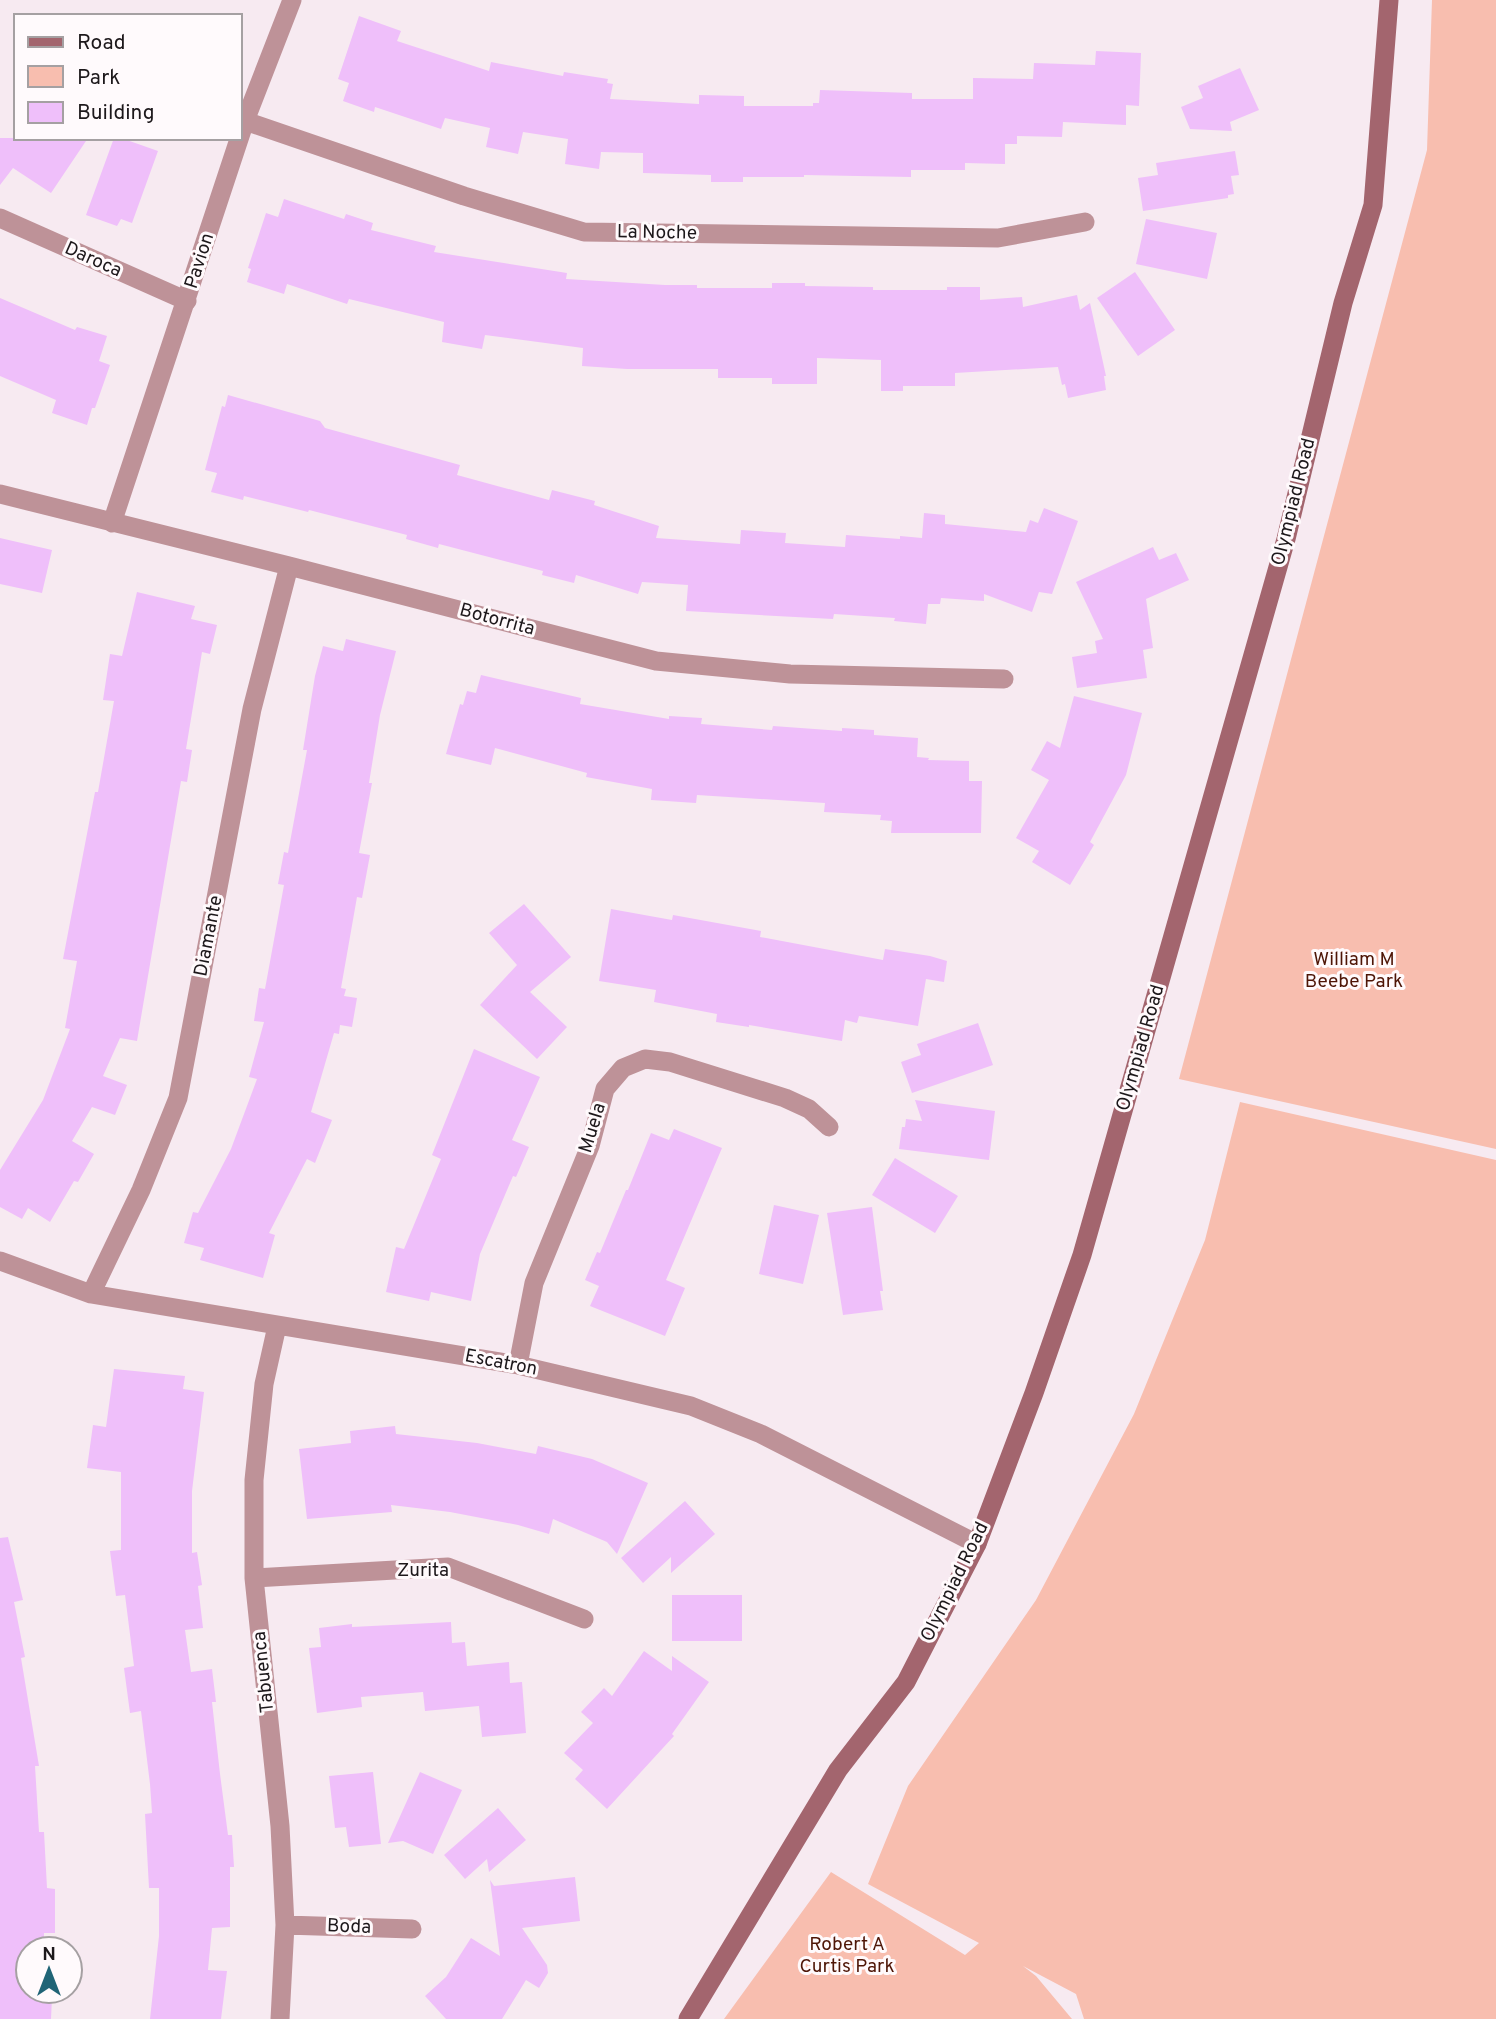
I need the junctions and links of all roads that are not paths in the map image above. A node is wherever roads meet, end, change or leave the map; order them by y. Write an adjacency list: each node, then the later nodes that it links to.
1 (292, 0): 3 (street, Pavion)
2 (1390, 0): 18 (main road, Olympiad Road)
3 (245, 121): 4 (street, Pavion); 7 (street, La Noche)
4 (242, 130)
5 (239, 140): 8 (street, Pavion)
6 (0, 218): 8 (street, Daroca)
7 (1085, 222)
8 (187, 301): 10 (street, Pavion)
9 (0, 494): 10 (street, Botorrita)
10 (112, 523): 11 (street, Botorrita)
11 (289, 566): 12 (street, Botorrita); 15 (street, Diamante)
12 (1004, 679)
13 (829, 1126): 17 (street, Muela)
14 (0, 1261): 15 (street, Escatron)
15 (91, 1294): 16 (street, Escatron)
16 (276, 1326): 17 (street, Escatron); 19 (street, Tabuenca)
17 (518, 1365): 18 (street, Escatron)
18 (977, 1544): 24 (main road, Olympiad Road)
19 (254, 1578): 20 (street, Zurita); 21 (street, Tabuenca)
20 (584, 1619)
21 (285, 1925): 22 (street, Boda); 23 (street, Tabuenca)
22 (412, 1929)
23 (280, 2019)
24 (688, 2019)

